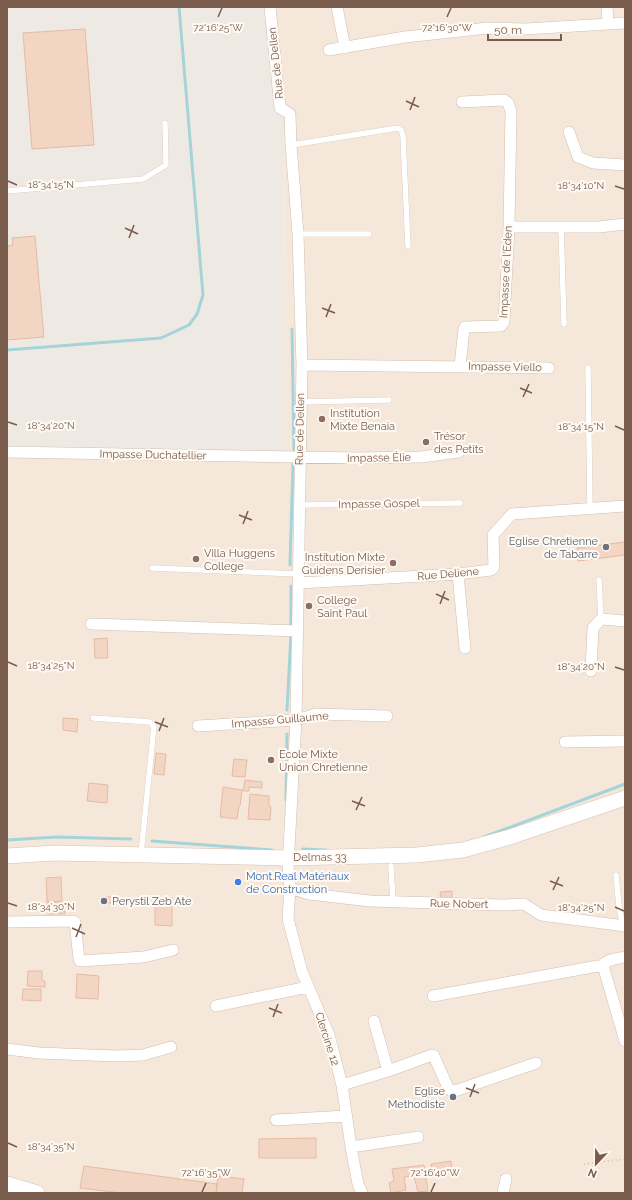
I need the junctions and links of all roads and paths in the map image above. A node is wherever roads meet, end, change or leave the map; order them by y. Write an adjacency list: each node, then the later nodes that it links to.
1 (270, 7): 11 (street, Rue de Dellen)
2 (337, 7): 6 (street)
3 (607, 7): 4 (street)
4 (608, 23): 5 (street); 6 (street)
5 (625, 23)
6 (345, 48): 7 (street)
7 (329, 50)
8 (462, 102): 16 (street, Impasse de l'Eden)
9 (165, 123): 13 (lane)
10 (569, 132): 12 (street)
11 (291, 145): 17 (street, Rue de Dellen); 19 (lane)
12 (625, 165)
13 (7, 191)
14 (625, 224): 15 (street)
15 (561, 226): 16 (street); 20 (lane)
16 (509, 227): 22 (street, Impasse de l'Eden)
17 (298, 234): 18 (lane); 21 (street, Rue de Dellen)
18 (369, 234)
19 (408, 246)
20 (564, 324)
21 (302, 366): 22 (street); 26 (street, Rue de Dellen)
22 (460, 366): 23 (street, Impasse Viello)
23 (549, 368)
24 (588, 368): 33 (lane)
25 (390, 400): 26 (lane)
26 (300, 402): 29 (street, Rue de Dellen)
27 (7, 452): 29 (street, Impasse Duchatellier)
28 (459, 452): 29 (street, Impasse Élie)
29 (300, 458): 31 (street, Rue de Dellen)
30 (460, 503): 31 (lane, Impasse Gospel)
31 (299, 505): 36 (street, Rue de Dellen)
32 (625, 506): 33 (street, Rue Deliene)
33 (590, 509): 35 (street, Rue Deliene)
34 (152, 568): 36 (lane)
35 (458, 574): 36 (street, Rue Deliene); 42 (street)
36 (299, 579): 41 (street, Rue de Dellen)
37 (599, 580): 38 (lane)
38 (601, 619): 39 (street); 43 (street)
39 (625, 621)
40 (91, 624): 41 (street)
41 (298, 630): 46 (street, Rue de Dellen)
42 (465, 648)
43 (591, 671)
44 (387, 716): 46 (street, Impasse Guillaume)
45 (93, 718): 52 (lane)
46 (296, 720): 47 (street, Impasse Guillaume); 54 (street, Rue de Dellen)
47 (198, 726)
48 (625, 741): 49 (street)
49 (565, 742)
50 (625, 798): 54 (main road, Delmas 33)
51 (625, 808): 56 (main road, Delmas 33)
52 (140, 854): 53 (main road, Delmas 33); 54 (main road, Delmas 33)
53 (7, 856)
54 (288, 862): 55 (main road, Delmas 33); 56 (main road, Delmas 33); 58 (street, Rue de Dellen)
55 (7, 866)
56 (391, 866): 59 (lane)
57 (616, 875): 61 (lane)
58 (290, 888): 59 (street, Rue Nobert); 65 (street, Clercine 12)
59 (393, 902): 61 (street, Rue Nobert)
60 (7, 922): 62 (street)
61 (624, 926)
62 (173, 950)
63 (625, 957): 64 (street)
64 (601, 967): 66 (street); 69 (street)
65 (308, 987): 67 (street); 74 (street, Clercine 12)
66 (433, 996)
67 (216, 1006)
68 (374, 1022): 73 (street)
69 (625, 1041)
70 (171, 1047): 71 (street)
71 (7, 1049)
72 (536, 1063): 73 (street)
73 (388, 1071): 74 (street)
74 (342, 1085): 75 (street, Clercine 12)
75 (346, 1116): 76 (street); 78 (street, Clercine 12)
76 (276, 1120)
77 (418, 1137): 78 (street)
78 (351, 1147): 84 (street, Clercine 12)
79 (625, 1158): 80 (path)
80 (584, 1164)
81 (506, 1179): 85 (street)
82 (7, 1184): 83 (main road)
83 (36, 1193)
84 (362, 1193)
85 (503, 1193)

